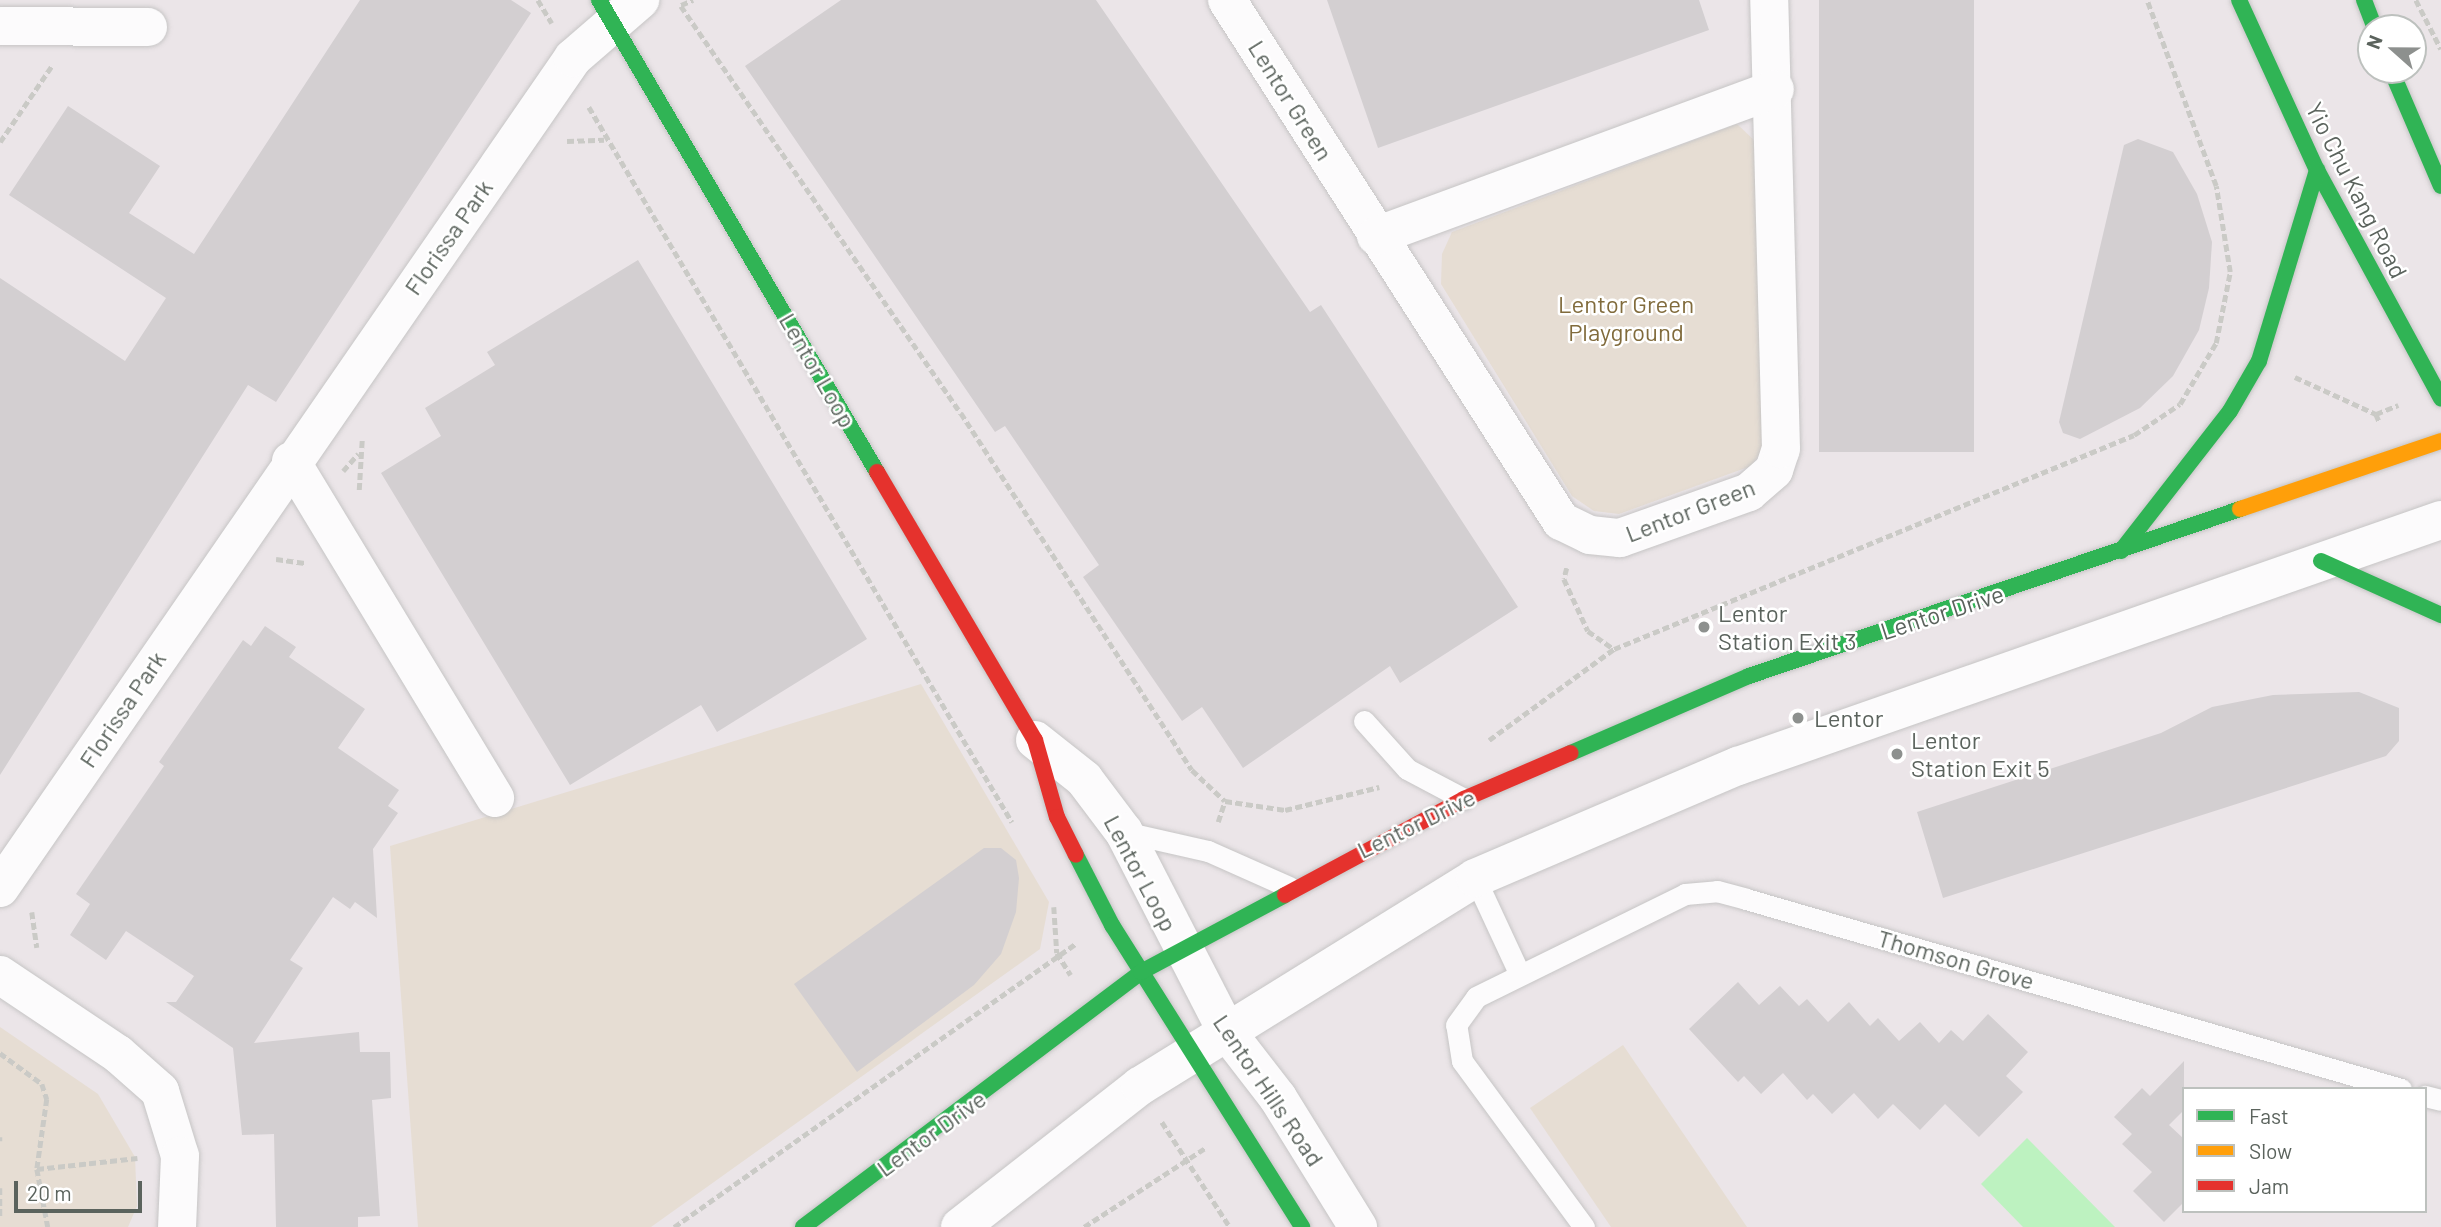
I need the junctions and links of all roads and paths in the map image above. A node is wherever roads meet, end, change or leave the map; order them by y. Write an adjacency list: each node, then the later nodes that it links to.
1 (676, 0): 8 (path)
2 (693, 0): 8 (path)
3 (1227, 0): 21 (street, Lentor Green)
4 (1769, 0): 16 (street, Lentor Green)
5 (2147, 0): 30 (path)
6 (2239, 0): 19 (street, Yio Chu Kang Road)
7 (2416, 0): 12 (path)
8 (681, 5): 34 (path)
9 (617, 7): 14 (street, Florissa Park); 32 (street, Lentor Loop)
10 (0, 26): 11 (street)
11 (148, 27)
12 (2441, 49)
13 (58, 57): 17 (path)
14 (573, 58): 24 (street, Florissa Park); 38 (path)
15 (2397, 84): 18 (street)
16 (1774, 89): 21 (street); 21 (street, Lentor Green)
17 (0, 142)
18 (2434, 165): 20 (street)
19 (2317, 170): 22 (street, Yio Chu Kang Road); 26 (street)
20 (2441, 186)
21 (1376, 236)
22 (2441, 398)
23 (2441, 441): 26 (street, Lentor Drive)
24 (291, 461): 35 (street); 41 (street, Florissa Park)
25 (2441, 520): 27 (street)
26 (2121, 551): 36 (street, Lentor Drive)
27 (2321, 561): 29 (street); 39 (street)
28 (1564, 579): 30 (path)
29 (2441, 615)
30 (1614, 649): 33 (path)
31 (1364, 721): 34 (lane)
32 (1035, 740): 37 (street, Lentor Loop); 44 (street, Lentor Loop)
33 (1482, 746)
34 (1419, 778): 36 (lane)
35 (495, 798)
36 (1464, 799): 40 (street, Lentor Drive)
37 (1124, 832): 40 (lane); 43 (street, Lentor Loop)
38 (1018, 833)
39 (1475, 878): 45 (lane); 47 (street)
40 (1289, 887): 43 (street)
41 (0, 888)
42 (1054, 892): 57 (path)
43 (1184, 952): 44 (street); 47 (street, Lentor Hills Road)
44 (1141, 972): 48 (street, Lentor Hills Road); 58 (street, Lentor Drive)
45 (1519, 973): 50 (lane, Thomson Grove); 64 (lane, Thomson Grove)
46 (0, 975): 56 (street)
47 (1227, 1032): 48 (street); 63 (street, Lentor Hills Road)
48 (1193, 1051): 59 (street); 62 (street, Lentor Hills Road)
49 (0, 1053): 52 (path)
50 (2394, 1087)
51 (150, 1156): 52 (path)
52 (37, 1169): 55 (path)
53 (0, 1188): 54 (path)
54 (0, 1218)
55 (48, 1227)
56 (177, 1227)
57 (674, 1227)
58 (803, 1227)
59 (961, 1227)
60 (1084, 1227): 61 (path)
61 (1230, 1227)
62 (1302, 1227)
63 (1358, 1227)
64 (1584, 1227)

